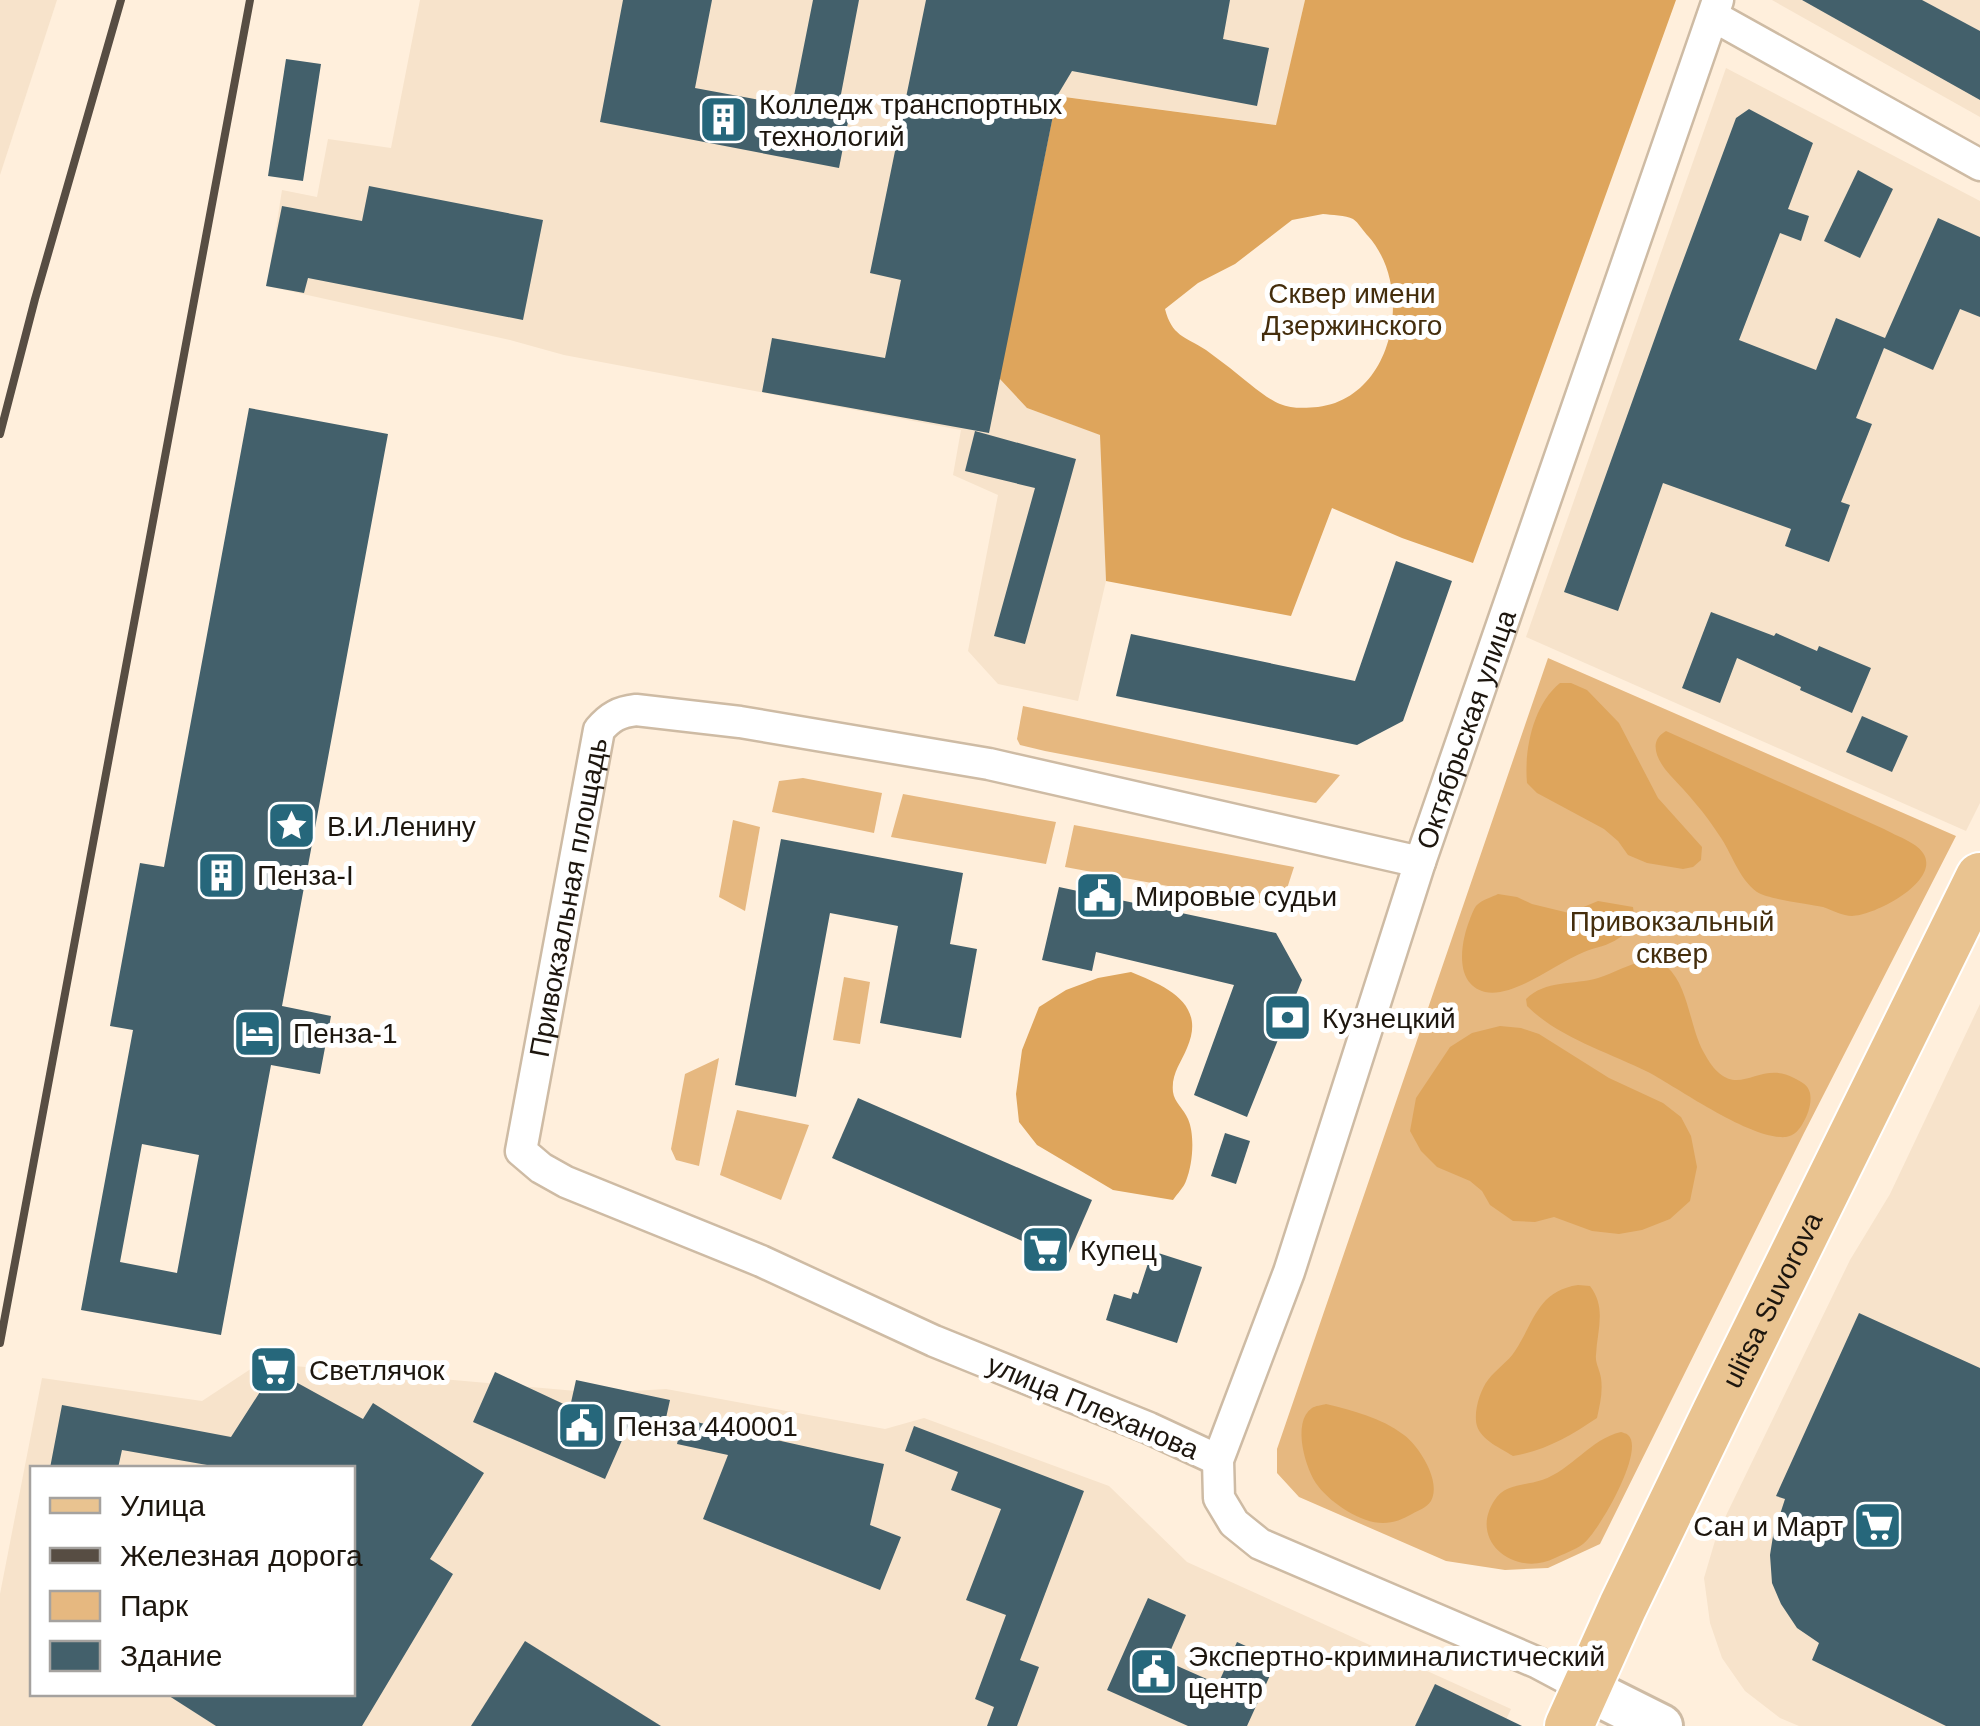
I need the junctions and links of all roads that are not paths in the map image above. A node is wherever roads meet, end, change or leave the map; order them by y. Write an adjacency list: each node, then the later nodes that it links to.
1 (1716, 8): 2 (street); 3 (street, Октябрьская улица)
2 (1980, 165)
3 (1420, 862): 5 (street, Привокзальная площадь); 6 (street, Октябрьская улица)
4 (1980, 877): 7 (main road, ulitsa Suvorova)
5 (934, 1341): 6 (street, улица Плеханова)
6 (1218, 1460): 7 (street, улица Плеханова)
7 (1577, 1707): 8 (main road)
8 (1660, 1726)

